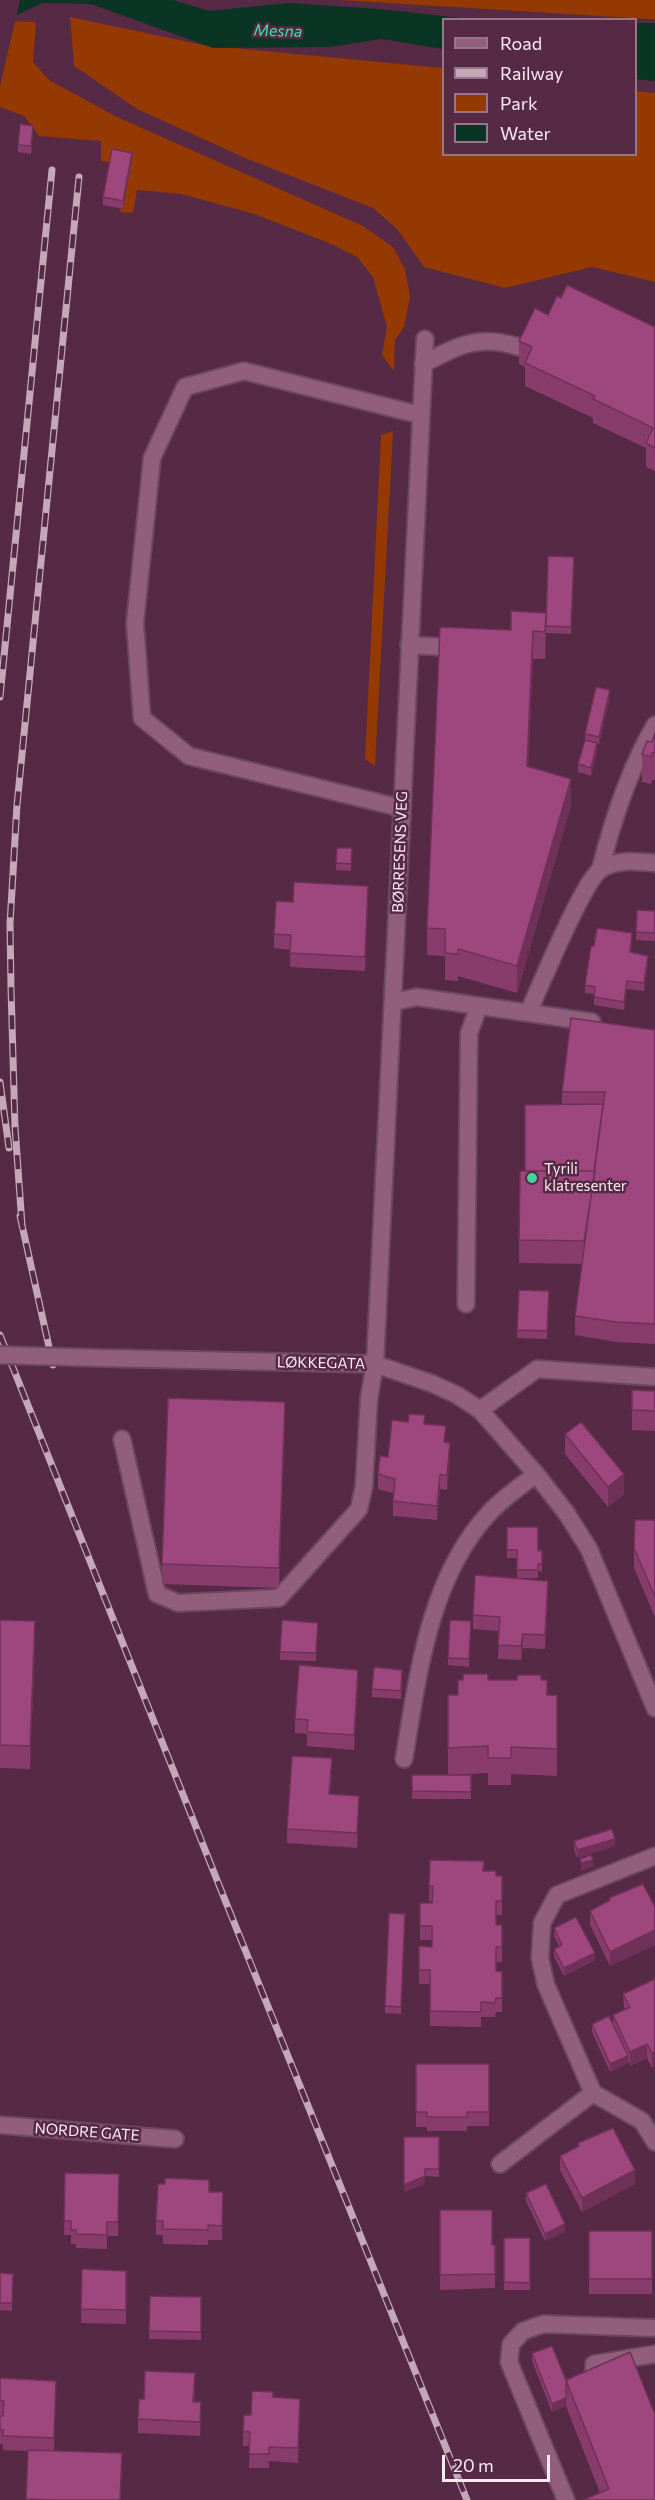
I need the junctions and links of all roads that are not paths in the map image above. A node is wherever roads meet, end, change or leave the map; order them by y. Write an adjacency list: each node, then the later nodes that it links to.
1 (425, 339): 3 (street, BØRRESENS VEG)
2 (519, 347): 3 (street)
3 (423, 364): 4 (street, BØRRESENS VEG)
4 (420, 415): 5 (street, BØRRESENS VEG); 8 (street)
5 (409, 645): 6 (street); 8 (street, BØRRESENS VEG)
6 (476, 649)
7 (655, 725): 10 (street)
8 (401, 808): 11 (street, BØRRESENS VEG)
9 (655, 863): 10 (street)
10 (600, 870): 13 (street)
11 (394, 1002): 12 (street); 17 (street, BØRRESENS VEG)
12 (479, 1006): 13 (street); 15 (street)
13 (528, 1013): 14 (street)
14 (609, 1025)
15 (466, 1304)
16 (0, 1355): 17 (street, LØKKEGATA, bridge)
17 (375, 1364): 19 (street, LØKKEGATA); 20 (street, BØRRESENS VEG)
18 (655, 1377): 19 (street)
19 (480, 1410): 21 (street, LØKKEGATA)
20 (122, 1439)
21 (536, 1474): 22 (street, LØKKEGATA); 23 (street)
22 (655, 1708)
23 (404, 1759)
24 (655, 1856): 25 (street)
25 (593, 2093): 28 (street); 29 (street)
26 (0, 2125): 27 (street, NORDRE GATE)
27 (175, 2139)
28 (655, 2142)
29 (500, 2164)
30 (655, 2328): 33 (street)
31 (655, 2354): 32 (street)
32 (593, 2388)
33 (566, 2500)

